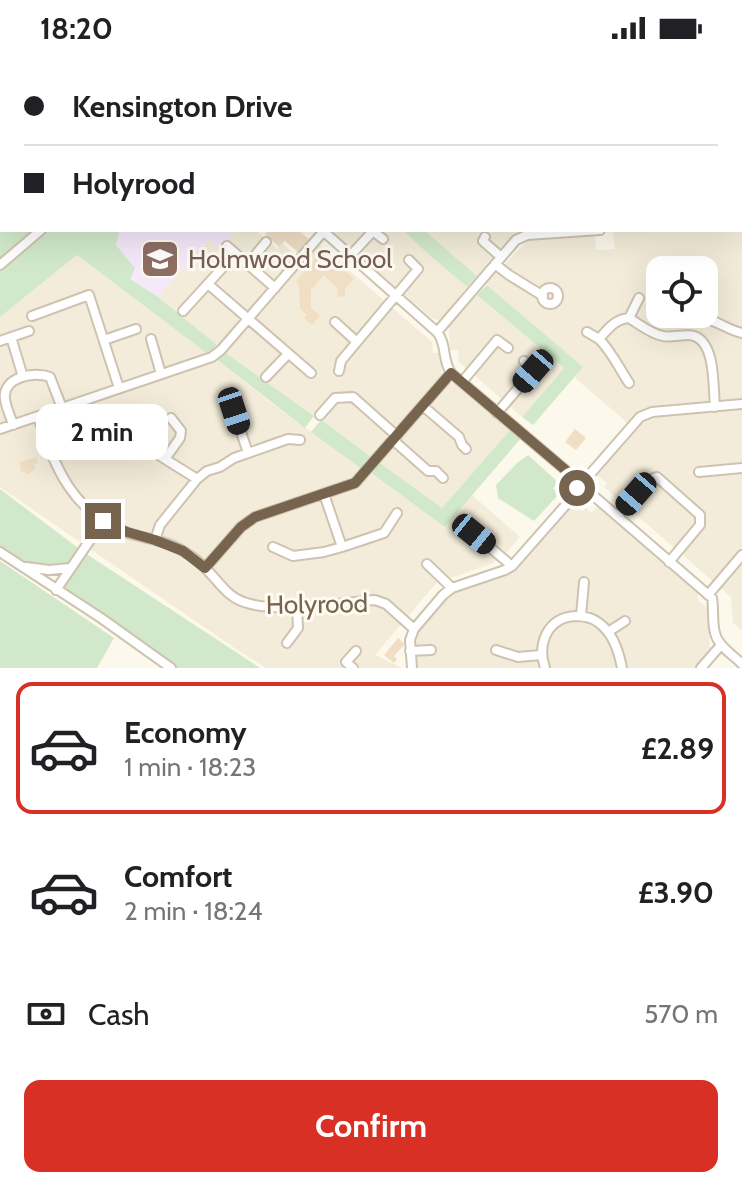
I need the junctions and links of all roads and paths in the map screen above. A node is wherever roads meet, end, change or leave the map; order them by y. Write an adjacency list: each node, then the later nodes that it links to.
1 (39, 232): 15 (street)
2 (321, 232): 20 (street)
3 (323, 232): 11 (street)
4 (371, 232): 11 (street)
5 (375, 232): 7 (street)
6 (542, 232): 13 (street)
7 (383, 239)
8 (482, 240): 13 (street)
9 (266, 242): 14 (street)
10 (227, 246): 14 (street)
11 (350, 256): 21 (street)
12 (409, 260): 17 (street)
13 (498, 260): 22 (street); 33 (street)
14 (248, 264): 20 (street)
15 (0, 265)
16 (225, 265): 19 (street)
17 (418, 269): 18 (street); 21 (street)
18 (427, 277)
19 (208, 284): 24 (street); 27 (street)
20 (275, 288): 27 (street)
21 (397, 296): 33 (street); 42 (street)
22 (543, 296)
23 (639, 298): 26 (street)
24 (183, 311)
25 (32, 316): 40 (street)
26 (629, 318): 36 (street); 39 (street)
27 (248, 319): 44 (street); 49 (street)
28 (718, 321): 35 (street)
29 (335, 322): 42 (street)
30 (695, 328): 36 (street)
31 (136, 329): 40 (street)
32 (29, 331): 37 (street)
33 (437, 332): 48 (street)
34 (587, 332): 39 (street)
35 (742, 333)
36 (693, 335): 57 (street)
37 (11, 337): 41 (street); 50 (street)
38 (151, 339): 49 (street)
39 (599, 339): 53 (street)
40 (104, 340): 54 (street)
41 (0, 341)
42 (357, 342): 46 (street)
43 (508, 348): 52 (street)
44 (288, 354): 47 (street); 51 (street)
45 (524, 361): 60 (street)
46 (339, 371)
47 (311, 373)
48 (451, 373): 52 (street); 56 (street)
49 (161, 374): 54 (street)
50 (23, 377): 58 (street); 64 (street)
51 (266, 377)
52 (462, 382): 60 (street)
53 (629, 383)
54 (119, 388): 58 (street)
55 (742, 404): 57 (street)
56 (423, 406): 66 (street); 69 (street)
57 (715, 407): 76 (street)
58 (62, 408): 62 (street)
59 (234, 411): 70 (street)
60 (497, 413): 76 (street)
61 (320, 415): 66 (street)
62 (38, 417): 64 (street); 80 (street, Holyrood)
63 (171, 418): 71 (street)
64 (13, 425): 65 (street)
65 (0, 429)
66 (395, 438): 74 (street); 77 (street)
67 (300, 440): 70 (street)
68 (129, 443): 71 (street)
69 (467, 449)
70 (248, 453): 75 (street)
71 (165, 459): 75 (street)
72 (742, 468): 73 (street)
73 (699, 472)
74 (443, 478)
75 (197, 479): 82 (street)
76 (582, 485): 79 (street); 90 (street)
77 (324, 494): 84 (street); 92 (street)
78 (397, 513): 84 (street)
79 (617, 516): 87 (street); 87 (street)
80 (103, 521): 82 (street, Holyrood); 91 (street)
81 (474, 534): 90 (street)
82 (155, 540): 92 (street, Holyrood)
83 (273, 547): 84 (street)
84 (342, 547)
85 (0, 552): 89 (street)
86 (741, 556): 96 (street)
87 (669, 562): 96 (street)
88 (427, 564): 94 (street)
89 (21, 566): 91 (street); 95 (street)
90 (512, 566): 94 (street)
91 (70, 568): 95 (street)
92 (205, 568): 97 (street, Holyrood)
93 (584, 582): 98 (street)
94 (452, 588): 100 (street)
95 (56, 590): 111 (street)
96 (708, 595): 103 (street)
97 (297, 606): 100 (street, Holyrood); 102 (street)
98 (581, 616): 101 (street); 108 (street)
99 (625, 621): 101 (street)
100 (414, 629): 107 (street)
101 (608, 632): 114 (street)
102 (287, 643)
103 (721, 645): 109 (street); 115 (street)
104 (431, 650): 107 (street)
105 (496, 650): 108 (street)
106 (356, 651): 110 (street)
107 (410, 651): 112 (street)
108 (541, 655): 113 (street)
109 (742, 664)
110 (347, 666)
111 (171, 668)
112 (412, 668)
113 (545, 668)
114 (622, 668)
115 (701, 668)

